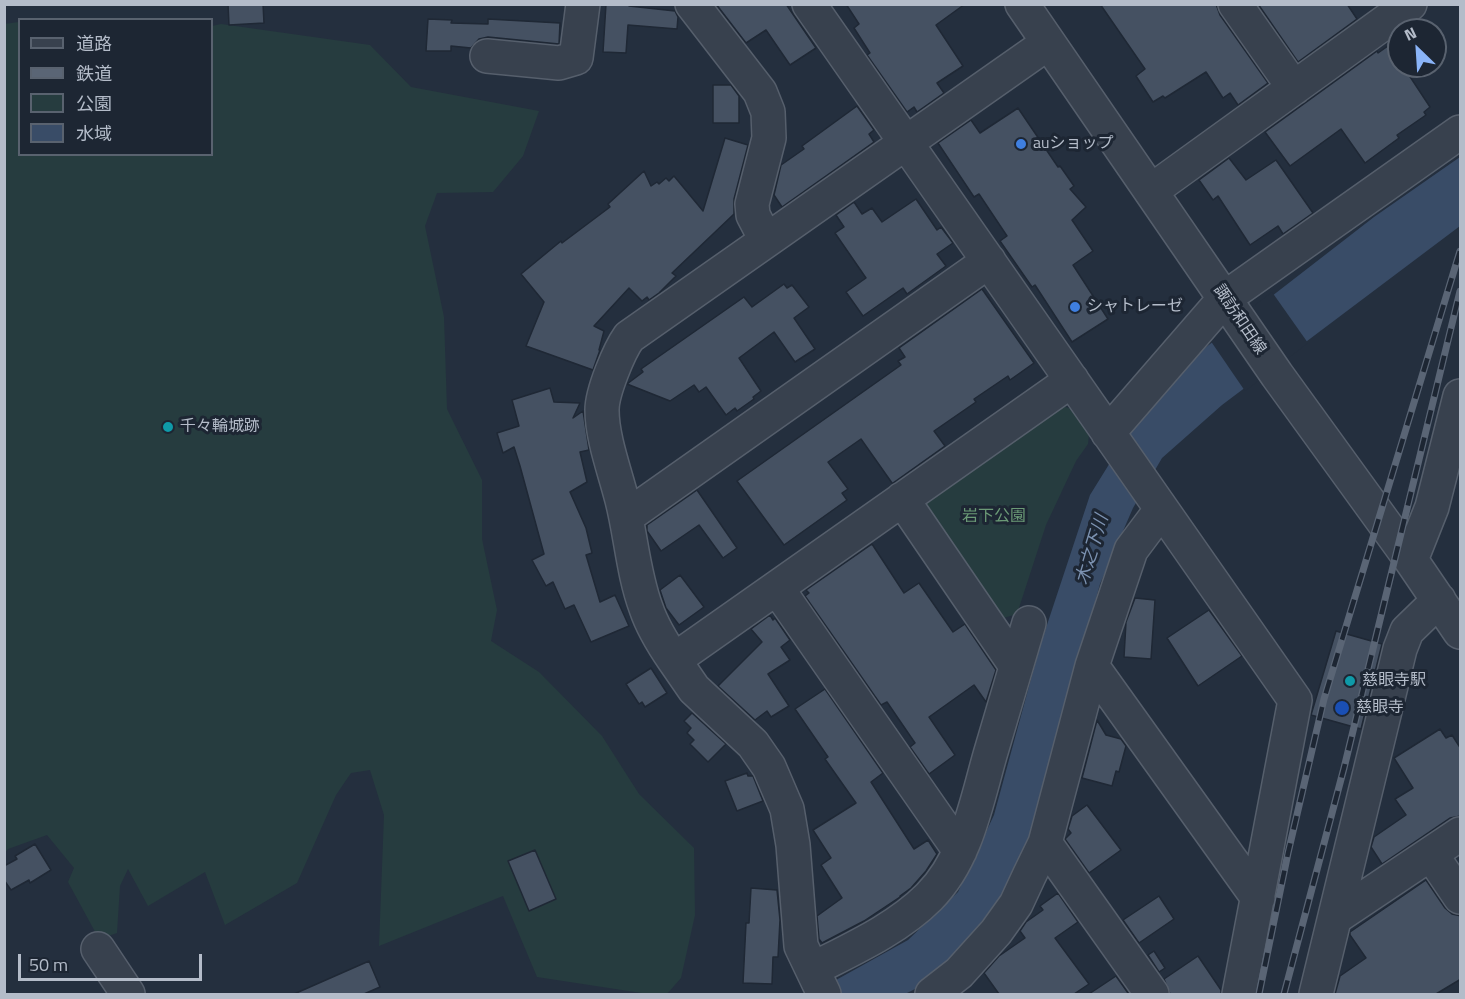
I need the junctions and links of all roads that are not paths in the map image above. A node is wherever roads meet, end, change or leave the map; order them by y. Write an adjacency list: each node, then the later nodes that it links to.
1 (583, 4): 8 (street)
2 (692, 4): 13 (street)
3 (809, 4): 11 (street)
4 (1022, 4): 7 (street, 諏訪和田線)
5 (1235, 4): 9 (street)
6 (1410, 4): 9 (street)
7 (1048, 43): 11 (street); 12 (street, 諏訪和田線)
8 (487, 56)
9 (1294, 88): 12 (street)
10 (1461, 132): 15 (street)
11 (906, 143): 13 (street); 14 (street)
12 (1151, 191): 15 (street, 諏訪和田線)
13 (766, 240): 21 (street)
14 (989, 261): 16 (street); 21 (street)
15 (1229, 305): 18 (street); 22 (street, 諏訪和田線)
16 (1072, 380): 18 (street); 19 (street)
17 (1461, 396): 22 (street)
18 (1112, 439): 20 (street)
19 (902, 499): 23 (street); 28 (street)
20 (1158, 504): 29 (street); 35 (street)
21 (626, 517): 27 (street)
22 (1411, 560): 24 (street, 諏訪和田線)
23 (777, 588): 27 (street); 32 (street)
24 (1439, 600): 26 (street, 諏訪和田線); 36 (street)
25 (1029, 623): 28 (street)
26 (1461, 632)
27 (674, 660): 38 (street)
28 (1016, 666): 32 (street)
29 (1092, 666): 31 (street); 35 (street)
30 (1461, 834): 33 (street)
31 (1045, 843): 39 (street); 42 (street)
32 (960, 851): 38 (street)
33 (1431, 854): 34 (street); 36 (street)
34 (1461, 897)
35 (1258, 898): 43 (street)
36 (1336, 917): 44 (street)
37 (98, 949): 40 (street)
38 (818, 981)
39 (967, 984): 41 (street)
40 (128, 994)
41 (932, 994)
42 (1152, 994)
43 (1239, 994)
44 (1316, 994)

